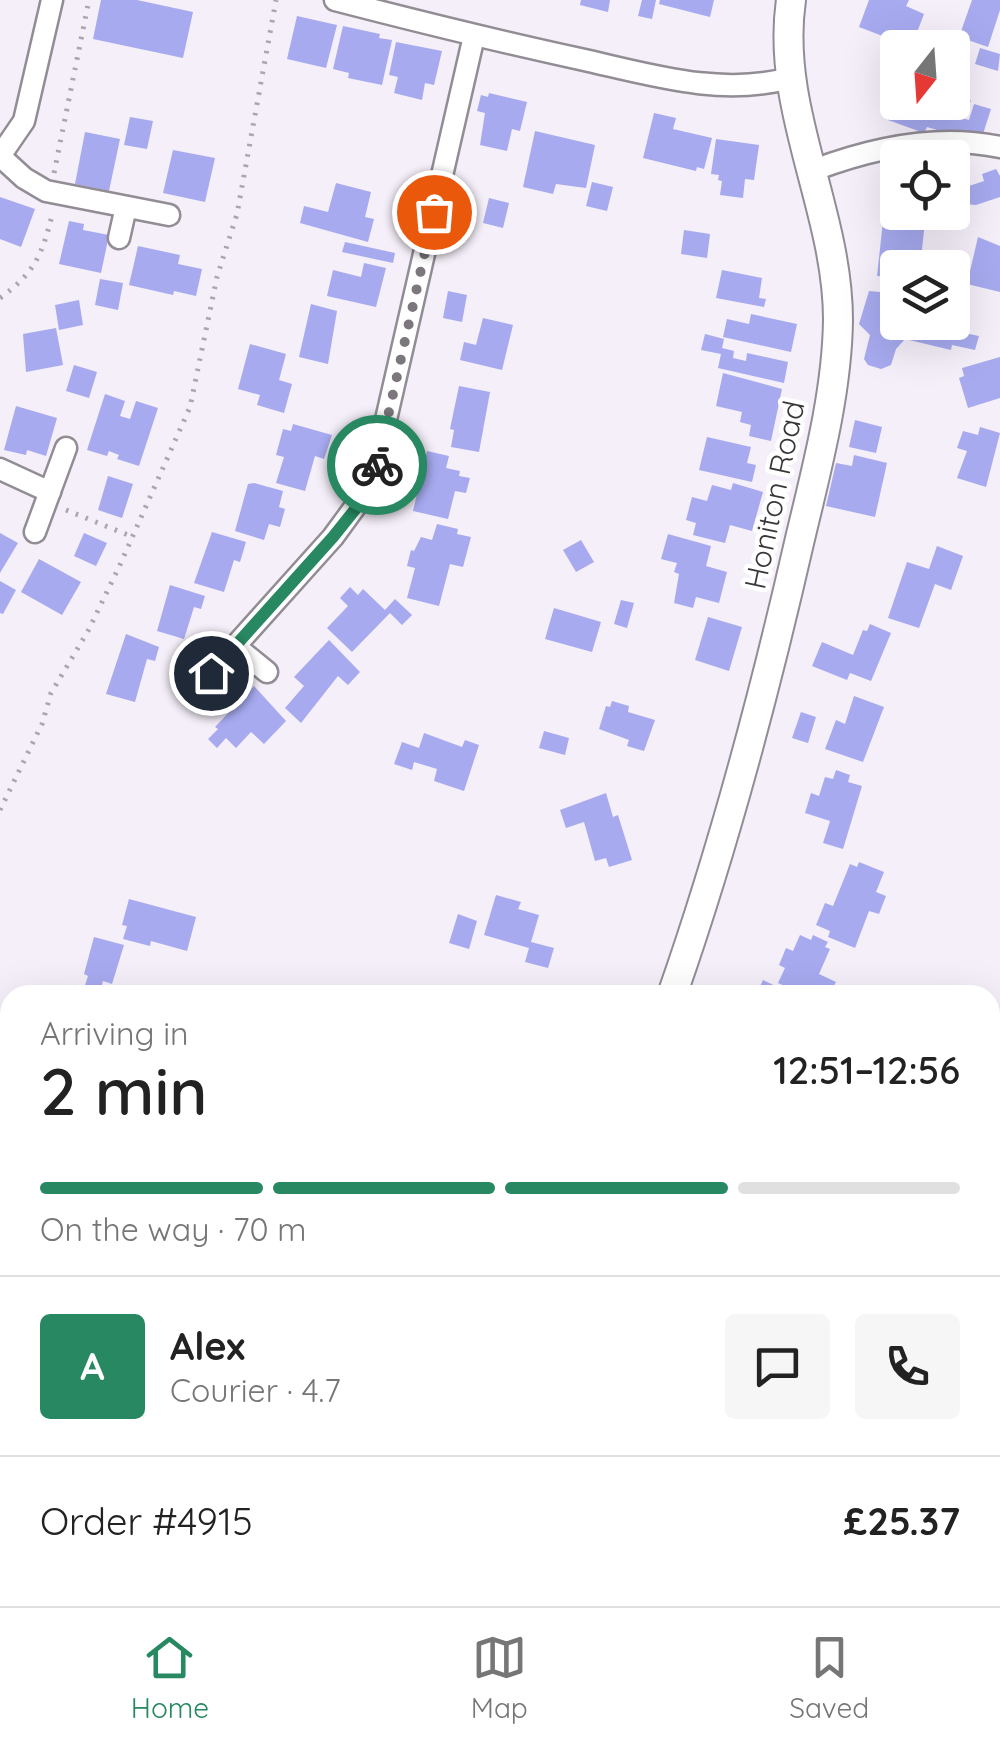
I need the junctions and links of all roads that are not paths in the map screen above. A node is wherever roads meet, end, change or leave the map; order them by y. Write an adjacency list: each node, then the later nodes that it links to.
1 (52, 0): 7 (street)
2 (335, 0): 4 (street)
3 (791, 0): 5 (street, Honiton Road)
4 (474, 36): 5 (street); 16 (street)
5 (790, 78): 8 (street, Honiton Road)
6 (1000, 147): 8 (street)
7 (0, 156): 9 (street)
8 (814, 170): 19 (street, Honiton Road)
9 (126, 207): 10 (street); 11 (street)
10 (169, 215)
11 (119, 238)
12 (66, 448): 14 (street)
13 (0, 470): 14 (street)
14 (48, 496): 15 (street)
15 (36, 532)
16 (234, 646): 17 (street); 18 (street)
17 (267, 672)
18 (211, 673)
19 (676, 985)

